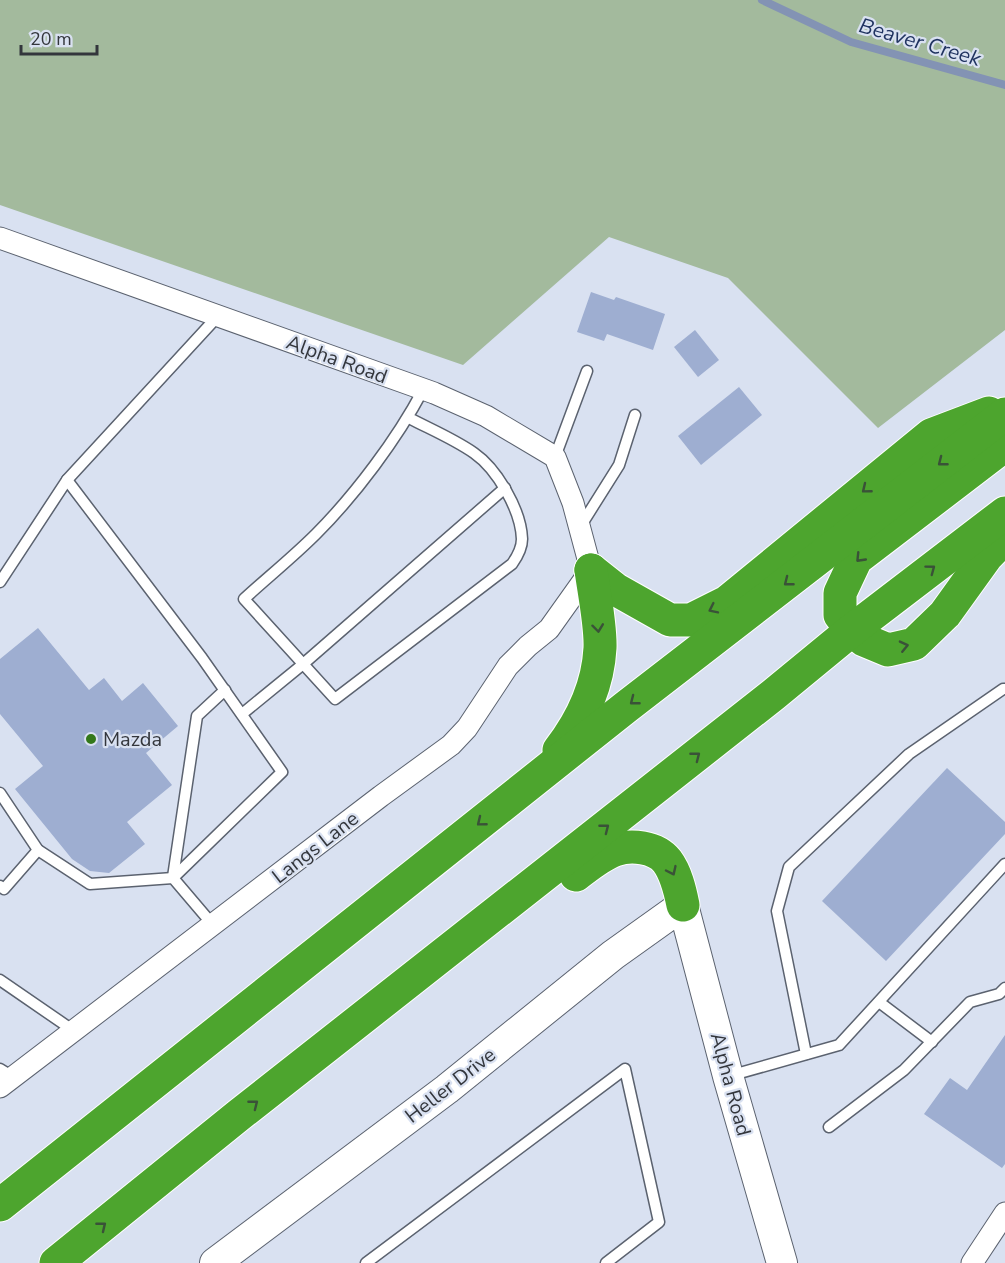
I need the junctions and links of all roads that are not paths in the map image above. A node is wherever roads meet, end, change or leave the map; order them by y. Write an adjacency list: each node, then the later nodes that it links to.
1 (0, 238): 2 (street, Alpha Road)
2 (218, 316): 4 (street, Alpha Road); 11 (lane)
3 (587, 370): 10 (lane)
4 (423, 390): 8 (lane); 10 (street, Alpha Road)
5 (1005, 407): 16 (highway, one-way to 16)
6 (1005, 414): 23 (highway, one-way to 23)
7 (635, 415): 14 (lane)
8 (409, 418): 12 (lane); 19 (lane)
9 (1005, 445): 18 (highway, one-way to 18)
10 (555, 457): 14 (street)
11 (68, 480): 17 (lane); 21 (lane)
12 (505, 488): 19 (lane); 19 (lane)
13 (1005, 513): 18 (highway, one-way to 13)
14 (580, 527): 16 (street)
15 (1005, 537): 18 (highway, one-way to 15)
16 (591, 570): 23 (highway, one-way to 23); 30 (street, Langs Lane)
17 (0, 582)
18 (852, 630): 36 (highway, one-way to 18)
19 (302, 665): 22 (lane)
20 (1005, 689): 37 (lane)
21 (225, 690): 22 (lane); 27 (lane)
22 (242, 714): 27 (lane)
23 (539, 776): 41 (highway, one-way to 41)
24 (0, 793): 25 (lane)
25 (38, 850): 27 (lane); 28 (lane)
26 (1005, 864): 33 (lane)
27 (172, 878): 30 (lane)
28 (0, 886)
29 (683, 905): 36 (highway, one-way to 29); 38 (street, Alpha Road); 44 (street, Heller Drive)
30 (213, 925): 34 (street, Langs Lane)
31 (0, 980): 34 (lane)
32 (1005, 988): 35 (lane)
33 (879, 1002): 35 (lane); 37 (lane)
34 (74, 1030): 39 (street, Langs Lane)
35 (932, 1042): 40 (lane)
36 (332, 1043): 43 (highway, one-way to 36)
37 (806, 1054): 38 (lane)
38 (728, 1076): 47 (street, Alpha Road)
39 (4, 1078)
40 (829, 1127)
41 (0, 1205)
42 (1005, 1213): 48 (street)
43 (56, 1263)
44 (215, 1263)
45 (366, 1263): 46 (lane)
46 (606, 1263)
47 (782, 1263)
48 (972, 1263)

